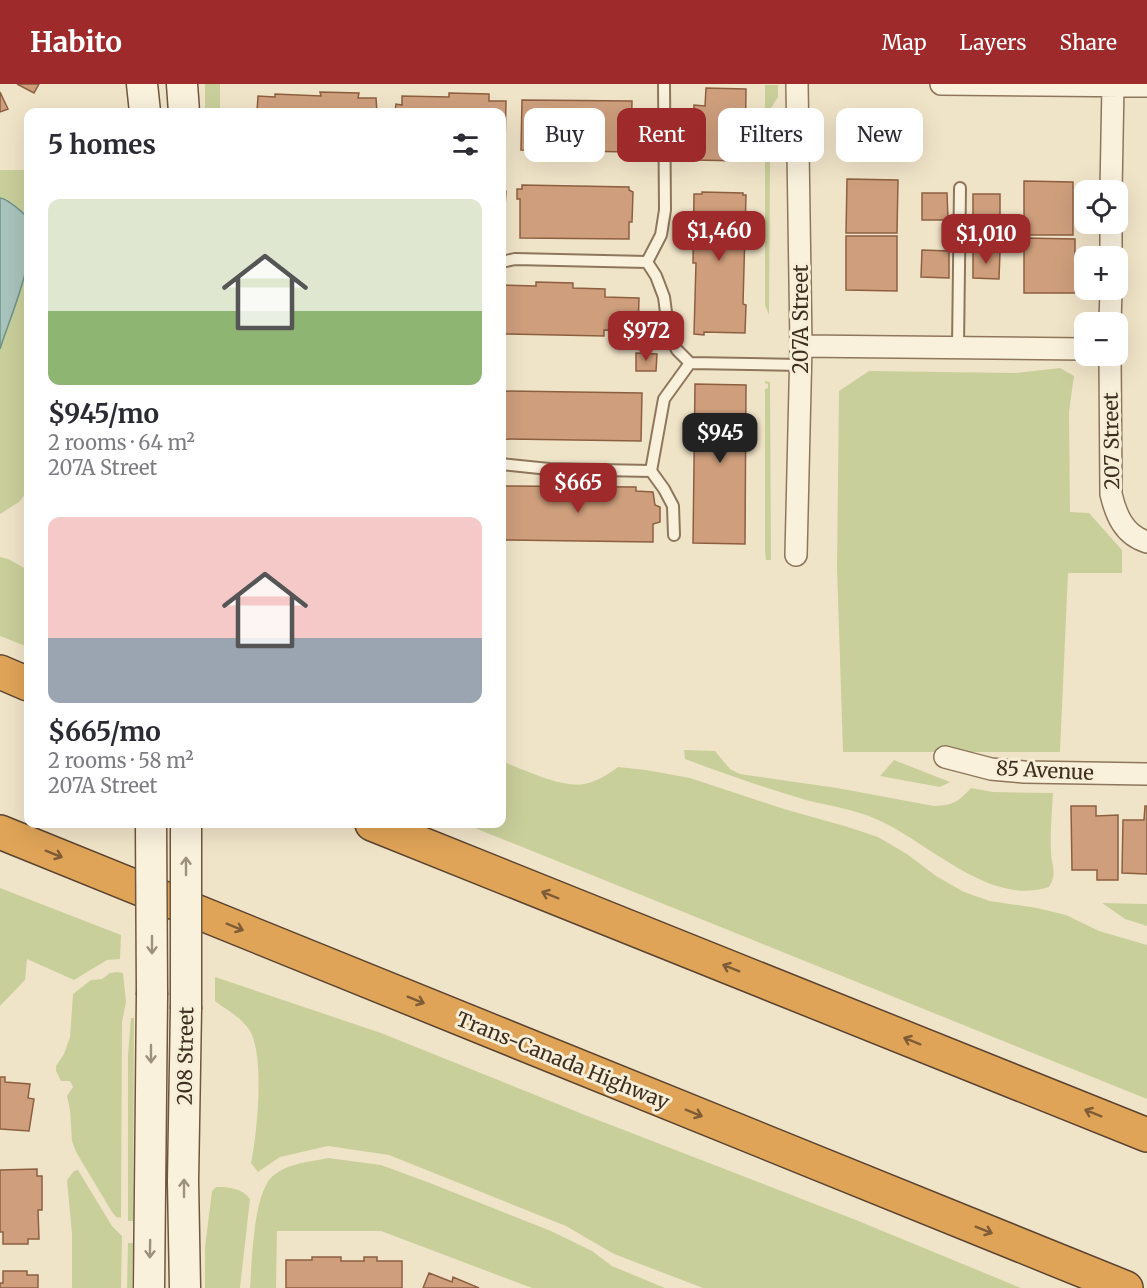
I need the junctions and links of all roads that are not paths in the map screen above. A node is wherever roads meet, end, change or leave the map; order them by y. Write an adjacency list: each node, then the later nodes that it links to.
1 (142, 84): 9 (main road)
2 (182, 84): 10 (main road)
3 (664, 84): 14 (lane)
4 (797, 84): 17 (street, 207A Street)
5 (941, 84): 6 (street)
6 (956, 84): 7 (street)
7 (1113, 86): 8 (street); 11 (street)
8 (1147, 86)
9 (145, 108)
10 (184, 108)
11 (1112, 180)
12 (960, 188): 15 (lane)
13 (506, 261): 14 (lane)
14 (647, 262): 18 (lane)
15 (958, 347): 16 (street); 17 (street)
16 (1074, 348)
17 (801, 356): 18 (lane); 24 (street, 207A Street)
18 (690, 363): 21 (lane)
19 (1110, 366): 23 (street, 207 Street)
20 (506, 465): 21 (lane)
21 (651, 471): 22 (lane)
22 (674, 535)
23 (1147, 542)
24 (796, 555)
25 (0, 672): 26 (highway)
26 (24, 682)
27 (945, 757): 28 (street, 85 Avenue)
28 (1147, 774)
29 (151, 828): 34 (main road, 208 Street, one-way to 34, bridge)
30 (186, 828): 35 (main road, 208 Street, one-way to 30, bridge)
31 (382, 828): 33 (highway, one-way to 31)
32 (0, 832): 36 (highway, Trans-Canada Highway, one-way to 36)
33 (1147, 1135)
34 (149, 1288)
35 (185, 1288)
36 (1126, 1288)

